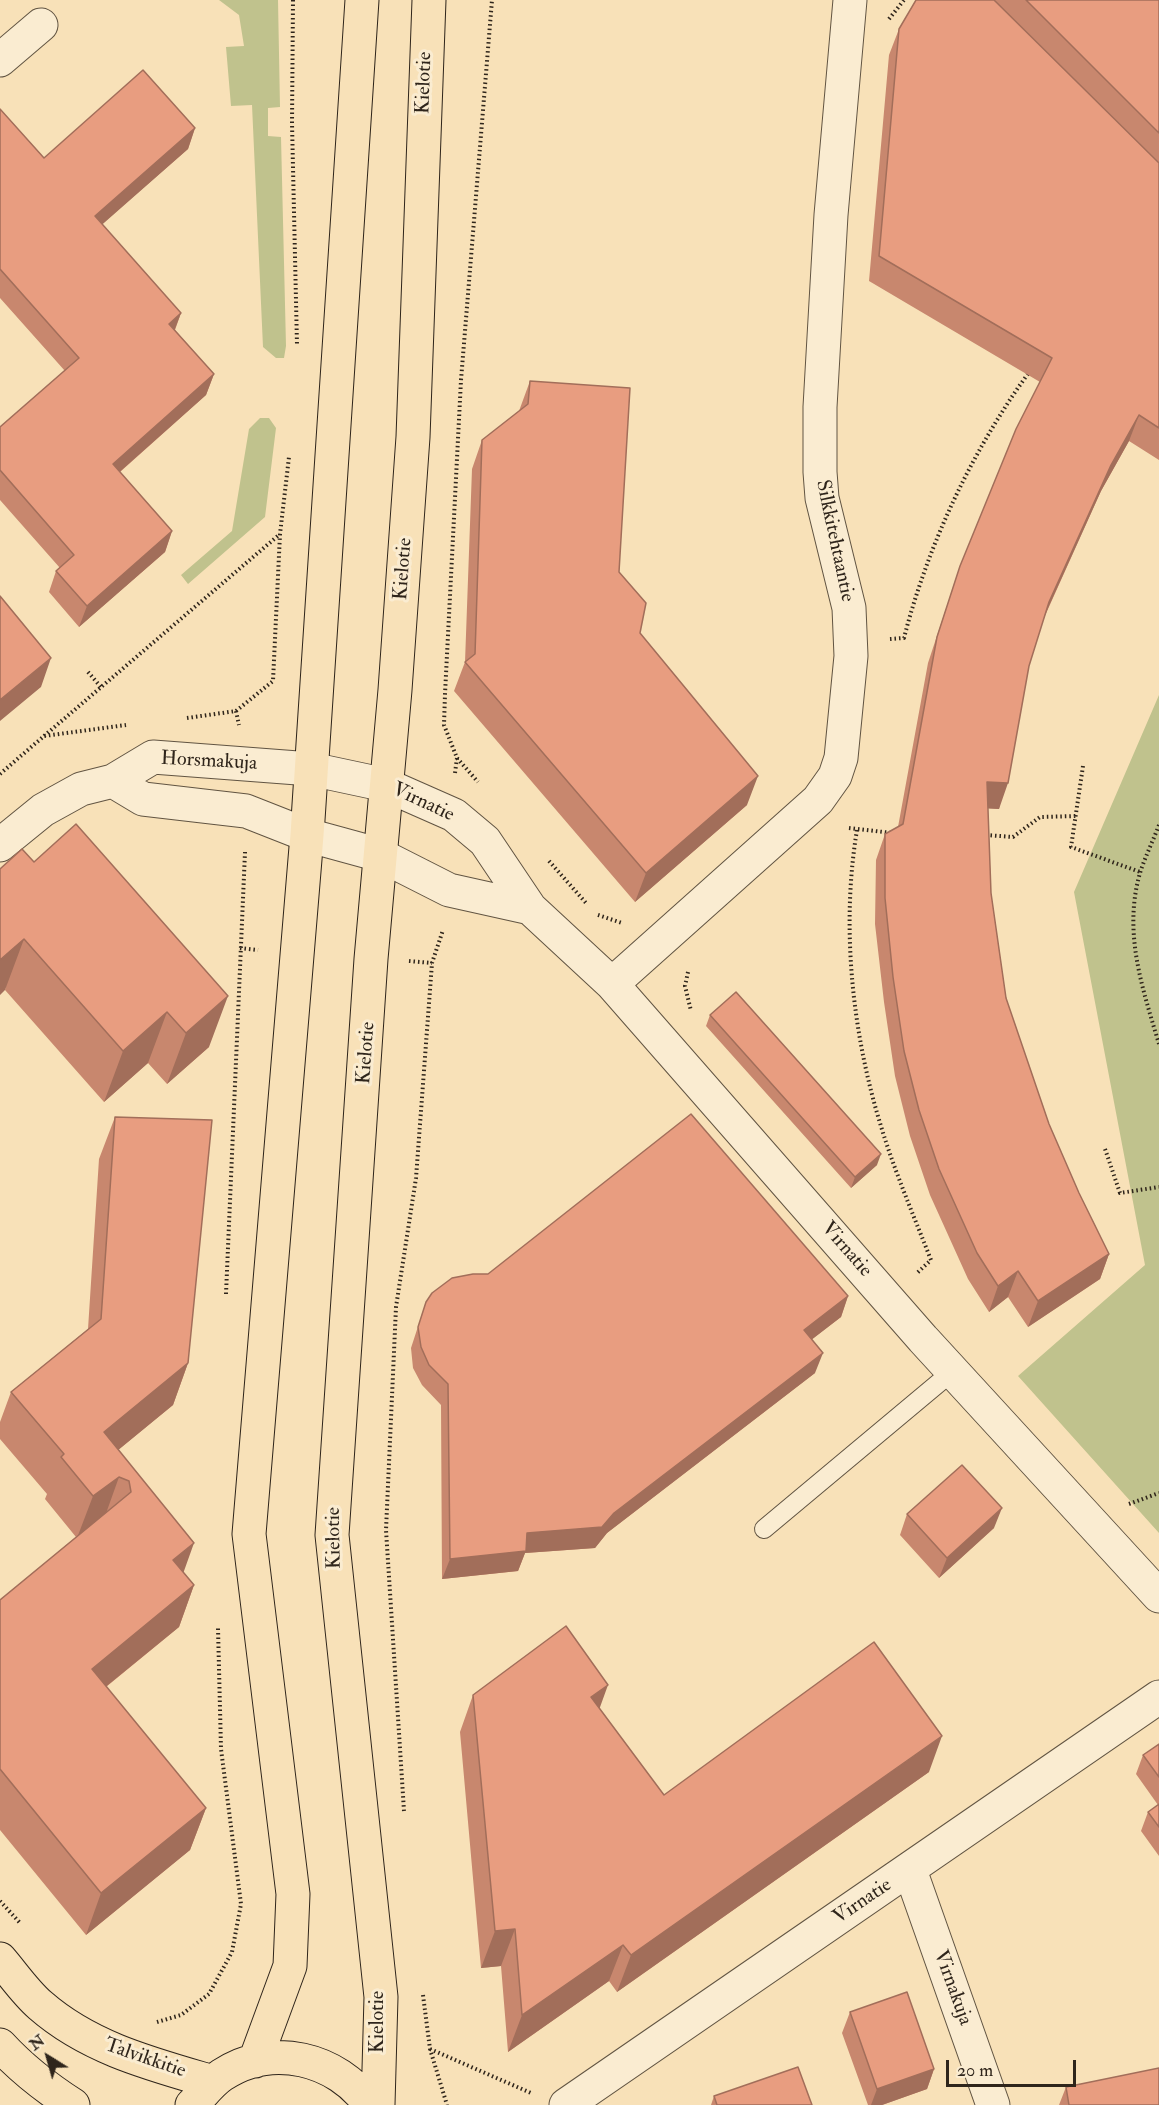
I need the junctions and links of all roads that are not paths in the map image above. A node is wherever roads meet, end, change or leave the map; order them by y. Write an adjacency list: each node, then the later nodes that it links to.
1 (362, 0): 6 (main road)
2 (429, 0): 8 (main road, Kielotie)
3 (850, 0): 13 (street, Silkkitehtaantie)
4 (41, 25): 5 (street)
5 (0, 60)
6 (311, 769): 7 (street, Horsmakuja); 8 (street, Virnatie); 9 (main road)
7 (113, 782): 9 (street); 10 (street, Horsmakuja)
8 (386, 785): 11 (main road, Kielotie); 12 (street, Virnatie)
9 (308, 835): 11 (street); 21 (main road)
10 (0, 845)
11 (380, 855): 12 (street); 26 (main road, Kielotie)
12 (530, 908): 13 (street, Virnatie)
13 (612, 984): 14 (street, Virnatie)
14 (954, 1371): 15 (lane); 16 (street, Virnatie)
15 (764, 1529)
16 (1159, 1596)
17 (1159, 1697): 18 (street, Virnatie)
18 (910, 1870): 23 (street, Virnatie); 27 (street, Virnakuja)
19 (0, 1959): 22 (main road, Talvikkitie)
20 (0, 2044): 24 (main road)
21 (255, 2061): 22 (main road); 25 (main road)
22 (203, 2093)
23 (551, 2100)
24 (73, 2105)
25 (370, 2105)
26 (378, 2105)
27 (993, 2105)

